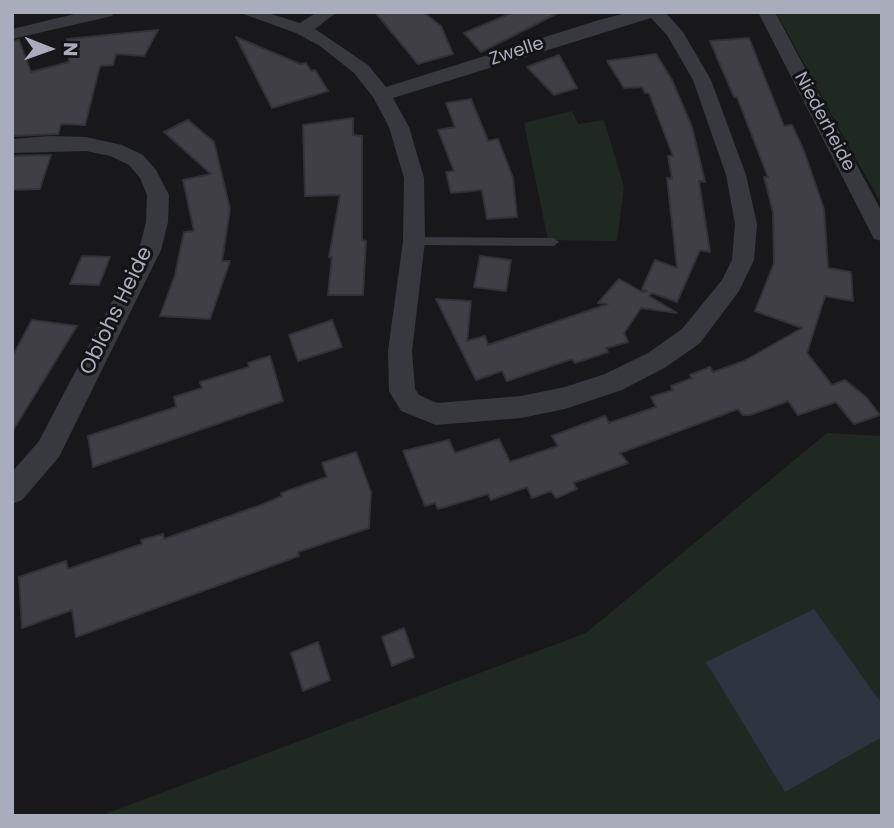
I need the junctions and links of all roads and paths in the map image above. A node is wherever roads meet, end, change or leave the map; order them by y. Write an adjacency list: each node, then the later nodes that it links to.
1 (106, 12): 7 (street)
2 (246, 12): 6 (street)
3 (329, 12): 6 (street)
4 (654, 12): 8 (street, Zwelle); 11 (street)
5 (766, 12): 10 (street, Niederheide)
6 (302, 29): 8 (street)
7 (12, 34)
8 (382, 95): 11 (street)
9 (12, 146): 13 (street, Oblohs Heide)
10 (882, 233)
11 (414, 241): 12 (lane)
12 (554, 242)
13 (12, 491)

